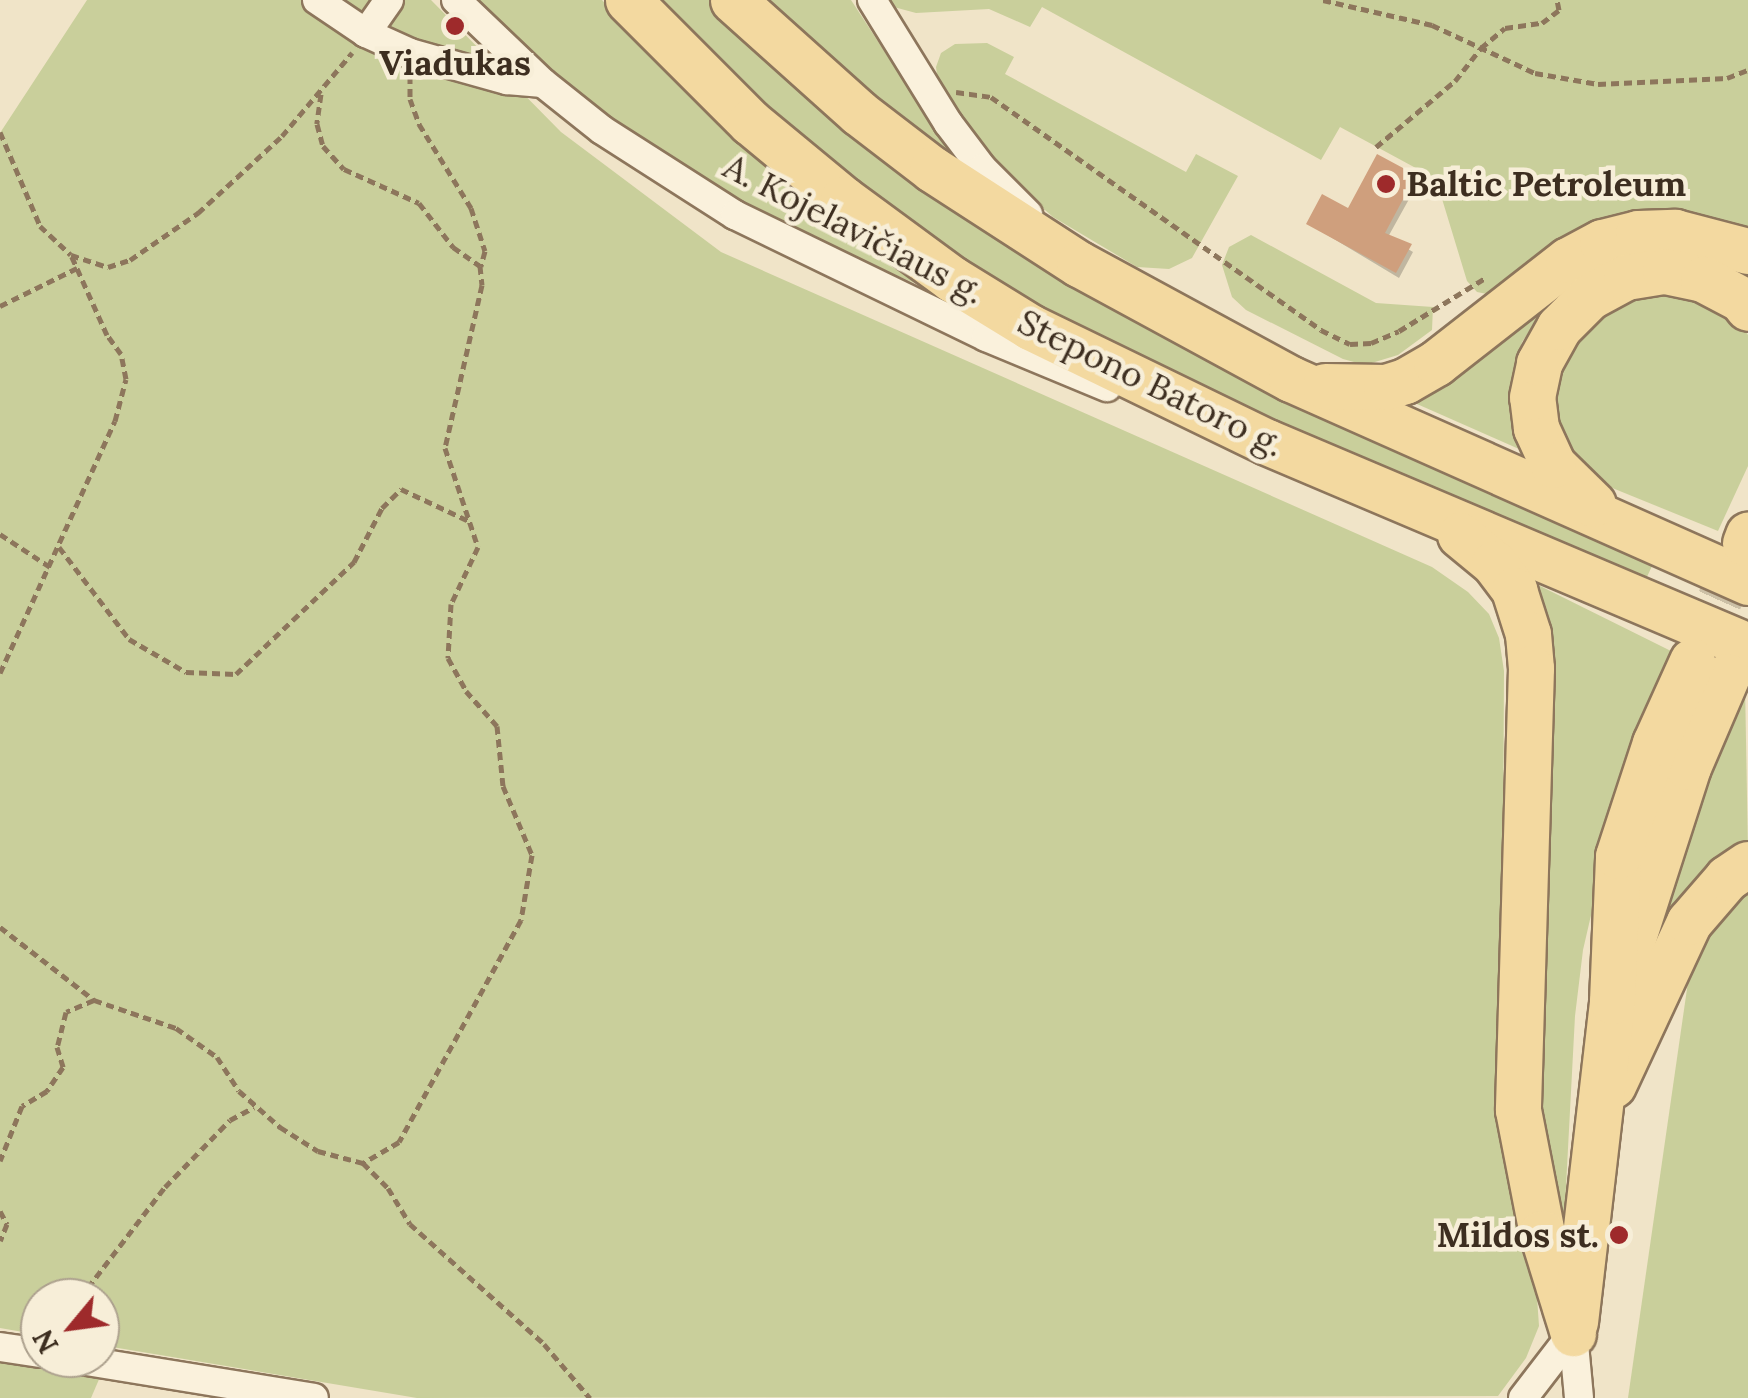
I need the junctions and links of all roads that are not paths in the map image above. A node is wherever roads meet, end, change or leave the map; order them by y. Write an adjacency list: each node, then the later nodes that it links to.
1 (317, 0): 7 (street)
2 (389, 0): 7 (street)
3 (456, 0): 8 (street, A. Kojelavičiaus g.)
4 (628, 0): 13 (main road, Stepono Batoro g.)
5 (733, 0): 10 (main road, Stepono Batoro g.)
6 (872, 0): 10 (street)
7 (366, 33): 8 (street)
8 (543, 82): 13 (street, A. Kojelavičiaus g.)
9 (1747, 251): 12 (main road)
10 (1079, 264): 12 (main road, Stepono Batoro g.)
11 (1748, 308): 15 (main road)
12 (1292, 378): 15 (main road, Stepono Batoro g.)
13 (1267, 442): 14 (main road, Stepono Batoro g.)
14 (1428, 508): 17 (main road, Stepono Batoro g.); 20 (main road)
15 (1627, 528): 16 (main road, Stepono Batoro g.)
16 (1747, 553)
17 (1722, 661): 19 (main road)
18 (1748, 864): 19 (main road)
19 (1596, 1118): 20 (main road)
20 (1573, 1334): 23 (street); 24 (street)
21 (120, 1366): 22 (street)
22 (314, 1398)
23 (1524, 1398)
24 (1580, 1398)

